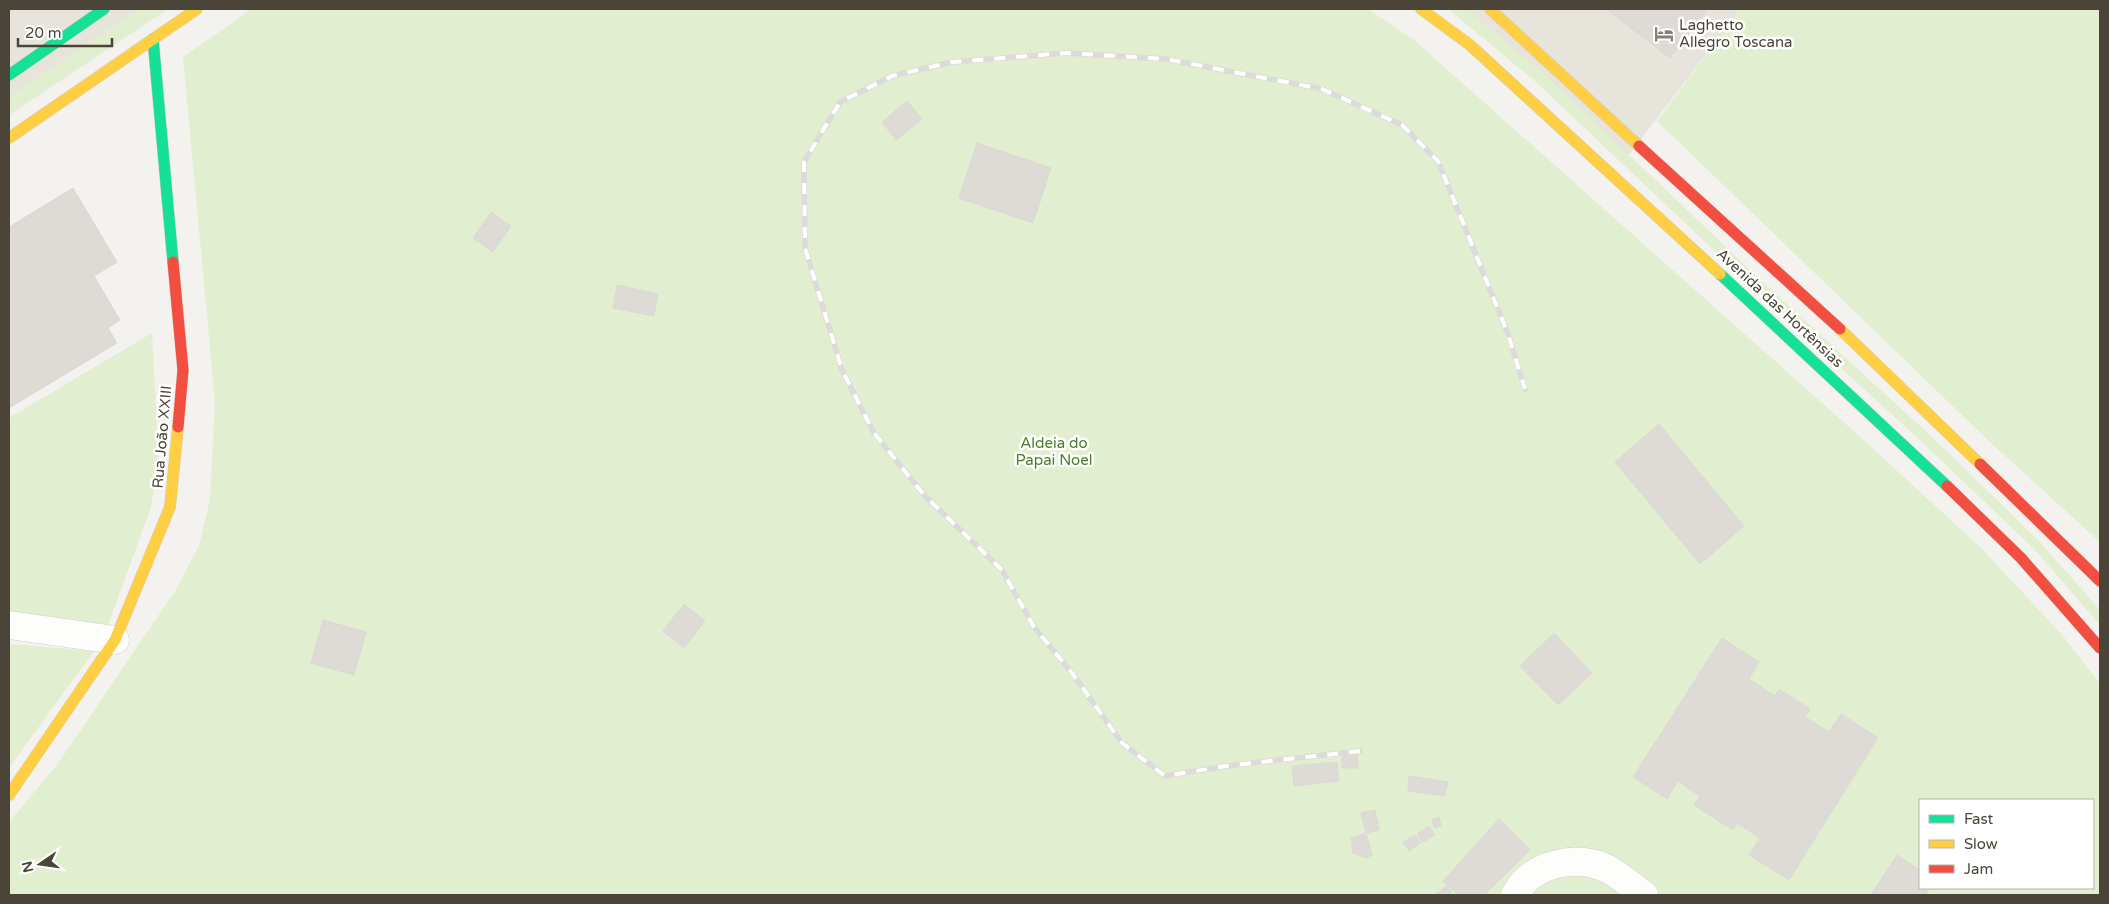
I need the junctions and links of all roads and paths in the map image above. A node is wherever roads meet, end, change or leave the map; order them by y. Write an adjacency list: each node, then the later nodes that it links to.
1 (104, 9): 6 (main road)
2 (197, 9): 5 (main road)
3 (1421, 9): 11 (main road, Avenida das Hortênsias)
4 (1490, 9): 8 (main road, Avenida das Hortênsias)
5 (153, 39): 7 (main road); 10 (main road, Rua João XXIII)
6 (9, 75)
7 (9, 138)
8 (2100, 581)
9 (9, 625): 10 (street)
10 (115, 640): 12 (main road, Rua João XXIII)
11 (2100, 648)
12 (9, 795)
13 (1631, 892): 14 (street)
14 (1515, 895)

